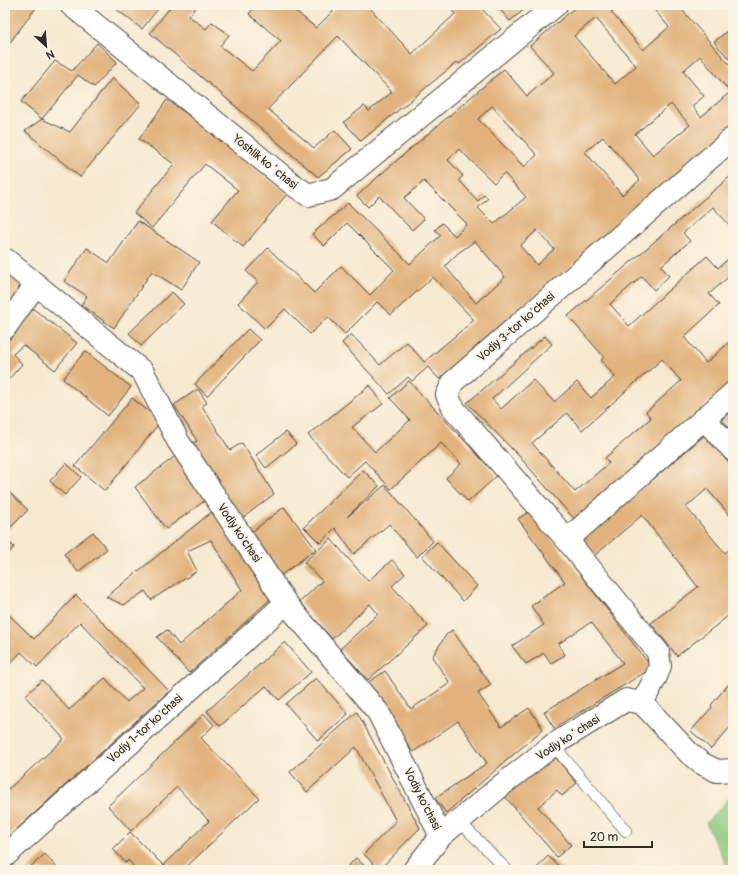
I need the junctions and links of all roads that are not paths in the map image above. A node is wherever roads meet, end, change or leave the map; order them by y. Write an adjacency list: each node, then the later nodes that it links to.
1 (71, 5): 2 (street, Yoshlik koʻchasi)
2 (556, 5)
3 (733, 138): 10 (street, Vodiy 3-tor koʼchasi)
4 (5, 259): 5 (street, Vodiy ko'chasi)
5 (36, 284): 6 (street); 11 (street, Vodiy ko'chasi)
6 (5, 328)
7 (733, 393): 8 (street)
8 (704, 419): 9 (street); 10 (street)
9 (733, 450)
10 (567, 540): 12 (street, Vodiy 3-tor koʼchasi)
11 (286, 603): 17 (street, Vodiy ko'chasi); 18 (street, Vodiy 1-tor koʼchasi)
12 (642, 703): 13 (street, Vodiy koʻchasi); 14 (street)
13 (553, 745): 15 (street, Vodiy koʻchasi); 16 (lane)
14 (733, 770)
15 (459, 821): 17 (street, Vodiy koʻchasi); 20 (lane)
16 (626, 831)
17 (441, 836): 19 (street, Vodiy koʻchasi)
18 (5, 856)
19 (414, 870)
20 (507, 870)

